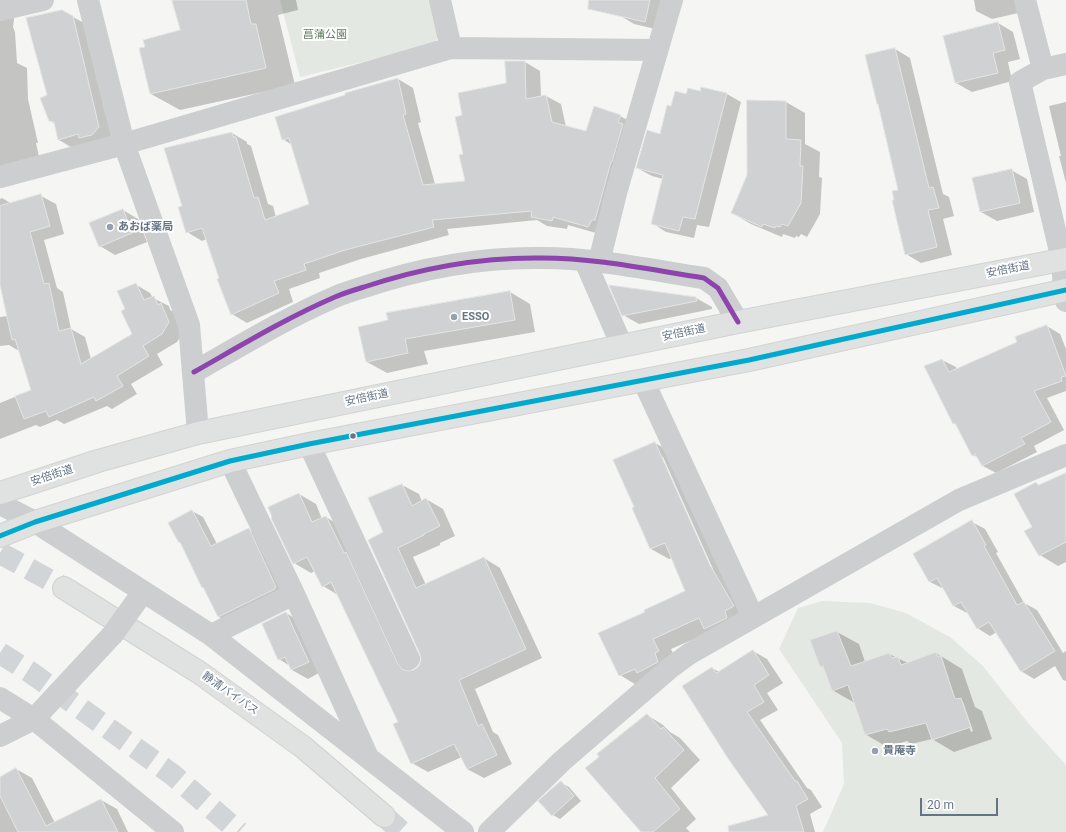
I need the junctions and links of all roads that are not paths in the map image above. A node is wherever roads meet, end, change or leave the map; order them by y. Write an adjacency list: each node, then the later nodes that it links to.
1 (43, 0): 6 (street)
2 (88, 0): 11 (street)
3 (440, 0): 7 (street)
4 (672, 0): 8 (street)
5 (1025, 0): 10 (street)
6 (0, 10)
7 (451, 48): 8 (street); 11 (street)
8 (657, 50): 14 (street)
9 (1066, 64): 10 (street)
10 (1043, 69): 13 (street)
11 (124, 144): 12 (street); 18 (street)
12 (0, 177)
13 (1064, 259): 15 (street); 16 (main road, 安倍街道)
14 (592, 261): 16 (street); 17 (street); 18 (street)
15 (1065, 294): 19 (main road)
16 (738, 322): 17 (main road, 安倍街道)
17 (622, 346): 20 (main road, 安倍街道)
18 (194, 372): 20 (street)
19 (643, 380): 21 (main road); 31 (street)
20 (198, 433): 24 (main road, 安倍街道)
21 (309, 444): 23 (main road); 33 (street)
22 (1066, 455): 31 (street)
23 (230, 461): 26 (main road); 30 (street)
24 (0, 493)
25 (0, 504): 26 (street)
26 (35, 522): 27 (main road); 29 (street)
27 (0, 536)
28 (64, 588): 38 (main road, 静清バイパス)
29 (143, 592): 32 (street); 35 (street, bridge)
30 (294, 594): 32 (street); 37 (street)
31 (753, 617): 41 (street)
32 (211, 635): 37 (street)
33 (409, 659)
34 (0, 698): 35 (street)
35 (34, 719): 36 (street); 39 (street)
36 (0, 736)
37 (369, 759): 40 (street)
38 (384, 816)
39 (173, 832)
40 (463, 832)
41 (489, 832)

